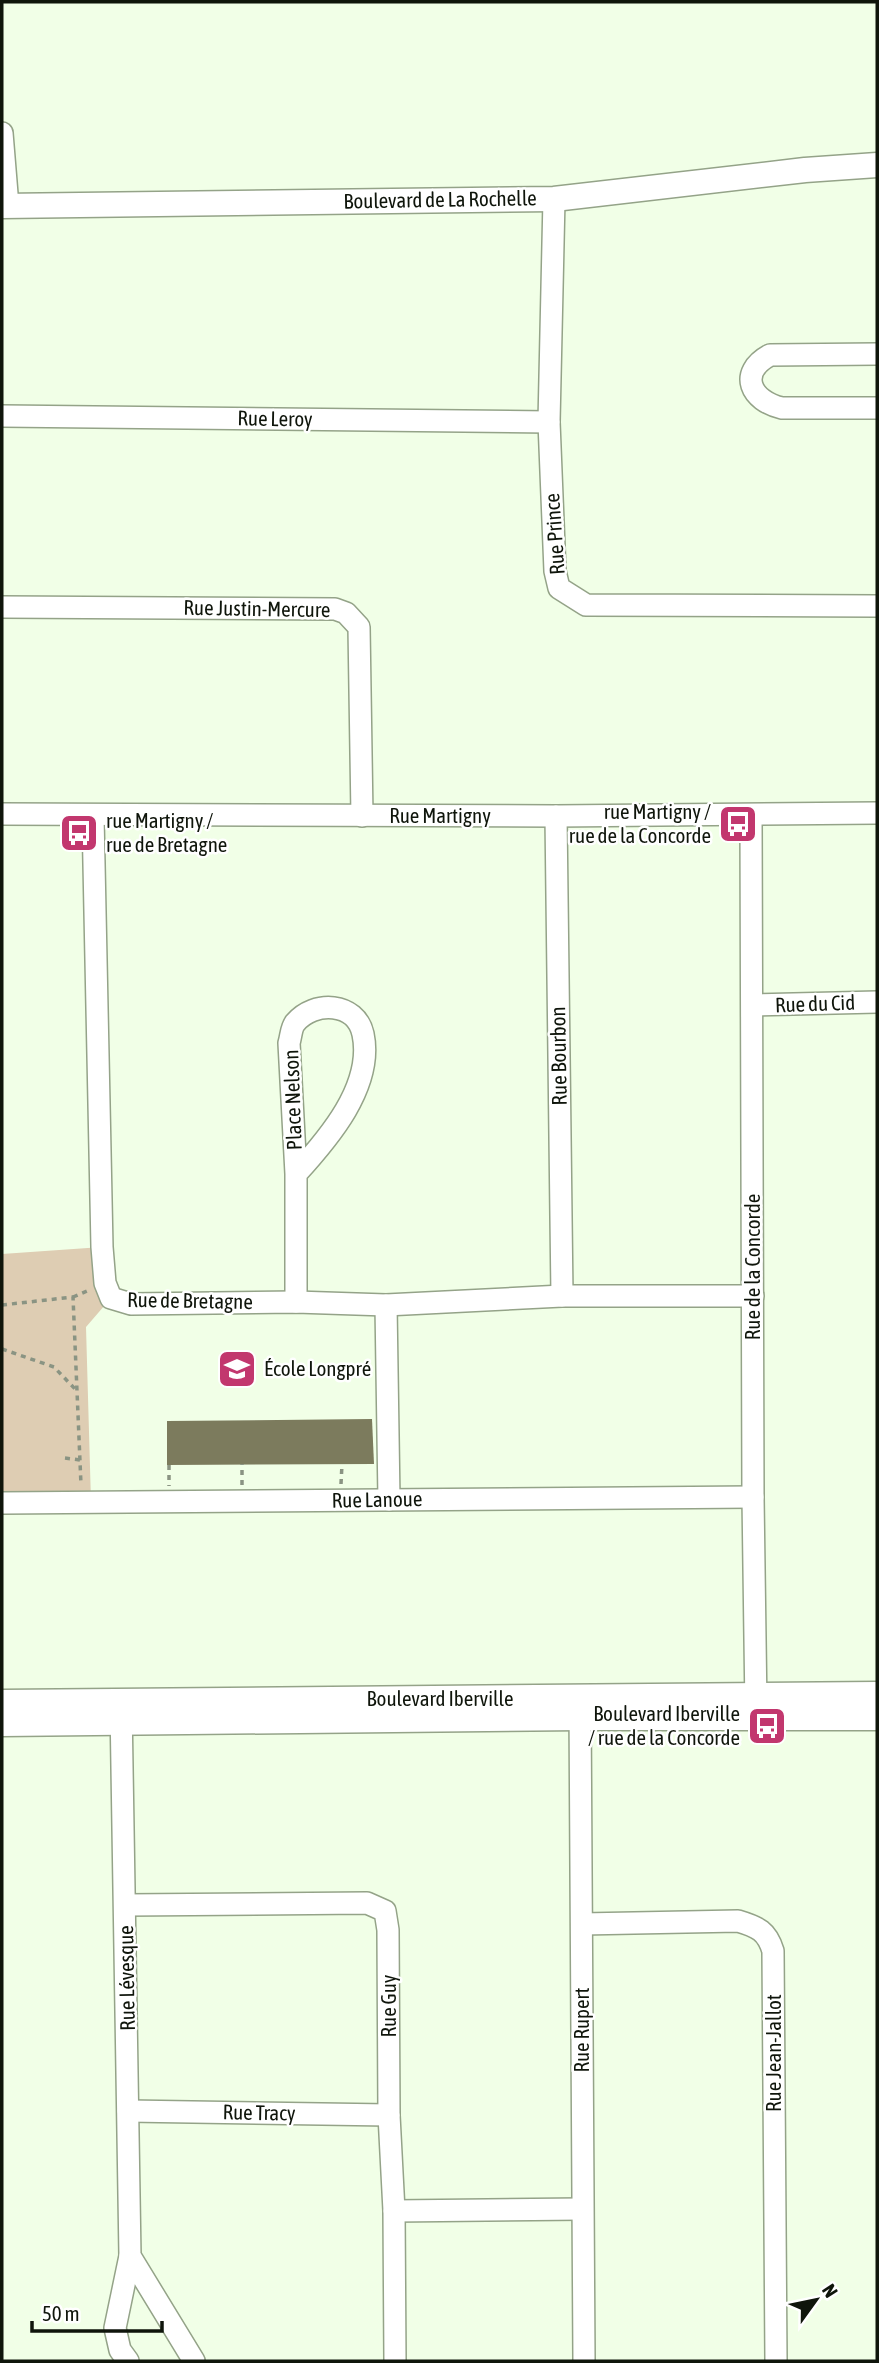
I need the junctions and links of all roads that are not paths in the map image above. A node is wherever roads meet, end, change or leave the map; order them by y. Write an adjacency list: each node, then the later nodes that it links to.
1 (2, 132): 4 (street)
2 (877, 166): 3 (street, Boulevard de La Rochelle)
3 (554, 199): 4 (street, Boulevard de La Rochelle); 8 (street, Rue Prince)
4 (5, 206)
5 (877, 354): 6 (street)
6 (877, 408)
7 (2, 416): 8 (street, Rue Leroy)
8 (549, 422): 9 (street, Rue Prince)
9 (877, 606)
10 (2, 607): 14 (street, Rue Justin-Mercure)
11 (877, 813): 16 (street, Rue Martigny)
12 (2, 814): 13 (street, Rue Martigny)
13 (93, 816): 14 (street, Rue Martigny); 22 (street, Rue de Bretagne)
14 (362, 816): 15 (street, Rue Martigny)
15 (556, 816): 16 (street, Rue Martigny); 20 (street, Rue Bourbon)
16 (751, 816): 18 (street, Rue de la Concorde)
17 (877, 1002): 18 (street, Rue du Cid)
18 (753, 1005): 21 (street, Rue de la Concorde)
19 (296, 1174): 19 (street, Place Nelson); 22 (street, Place Nelson)
20 (562, 1296): 21 (street, Rue de Bretagne); 23 (street, Rue de Bretagne)
21 (753, 1296): 24 (street, Rue de la Concorde)
22 (296, 1302): 23 (street, Rue de Bretagne)
23 (386, 1305): 25 (street)
24 (753, 1497): 25 (street, Rue Lanoue); 29 (street, Rue de la Concorde)
25 (389, 1500): 26 (street, Rue Lanoue)
26 (2, 1503)
27 (877, 1694): 29 (street, Boulevard Iberville)
28 (2, 1702): 31 (street, Boulevard Iberville)
29 (757, 1707): 30 (street, Boulevard Iberville); 32 (street, Boulevard Iberville)
30 (580, 1708): 31 (street, Boulevard Iberville); 35 (street, Rue Rupert)
31 (122, 1711): 33 (street, Boulevard Iberville); 34 (street, Rue Lévesque)
32 (877, 1718)
33 (2, 1724)
34 (125, 1905): 36 (street, Rue Lévesque); 37 (street, Rue Guy)
35 (582, 1924): 38 (street, Rue Rupert); 45 (street, Rue Jean-Jallot)
36 (128, 2111): 37 (street, Rue Tracy); 40 (street, Rue Lévesque)
37 (389, 2115): 39 (street, Rue Guy)
38 (582, 2209): 39 (street); 44 (street, Rue Rupert)
39 (394, 2211): 43 (street, Rue Guy)
40 (130, 2256): 41 (street, Rue Lévesque); 42 (street)
41 (128, 2361)
42 (194, 2361)
43 (395, 2361)
44 (584, 2361)
45 (776, 2361)

